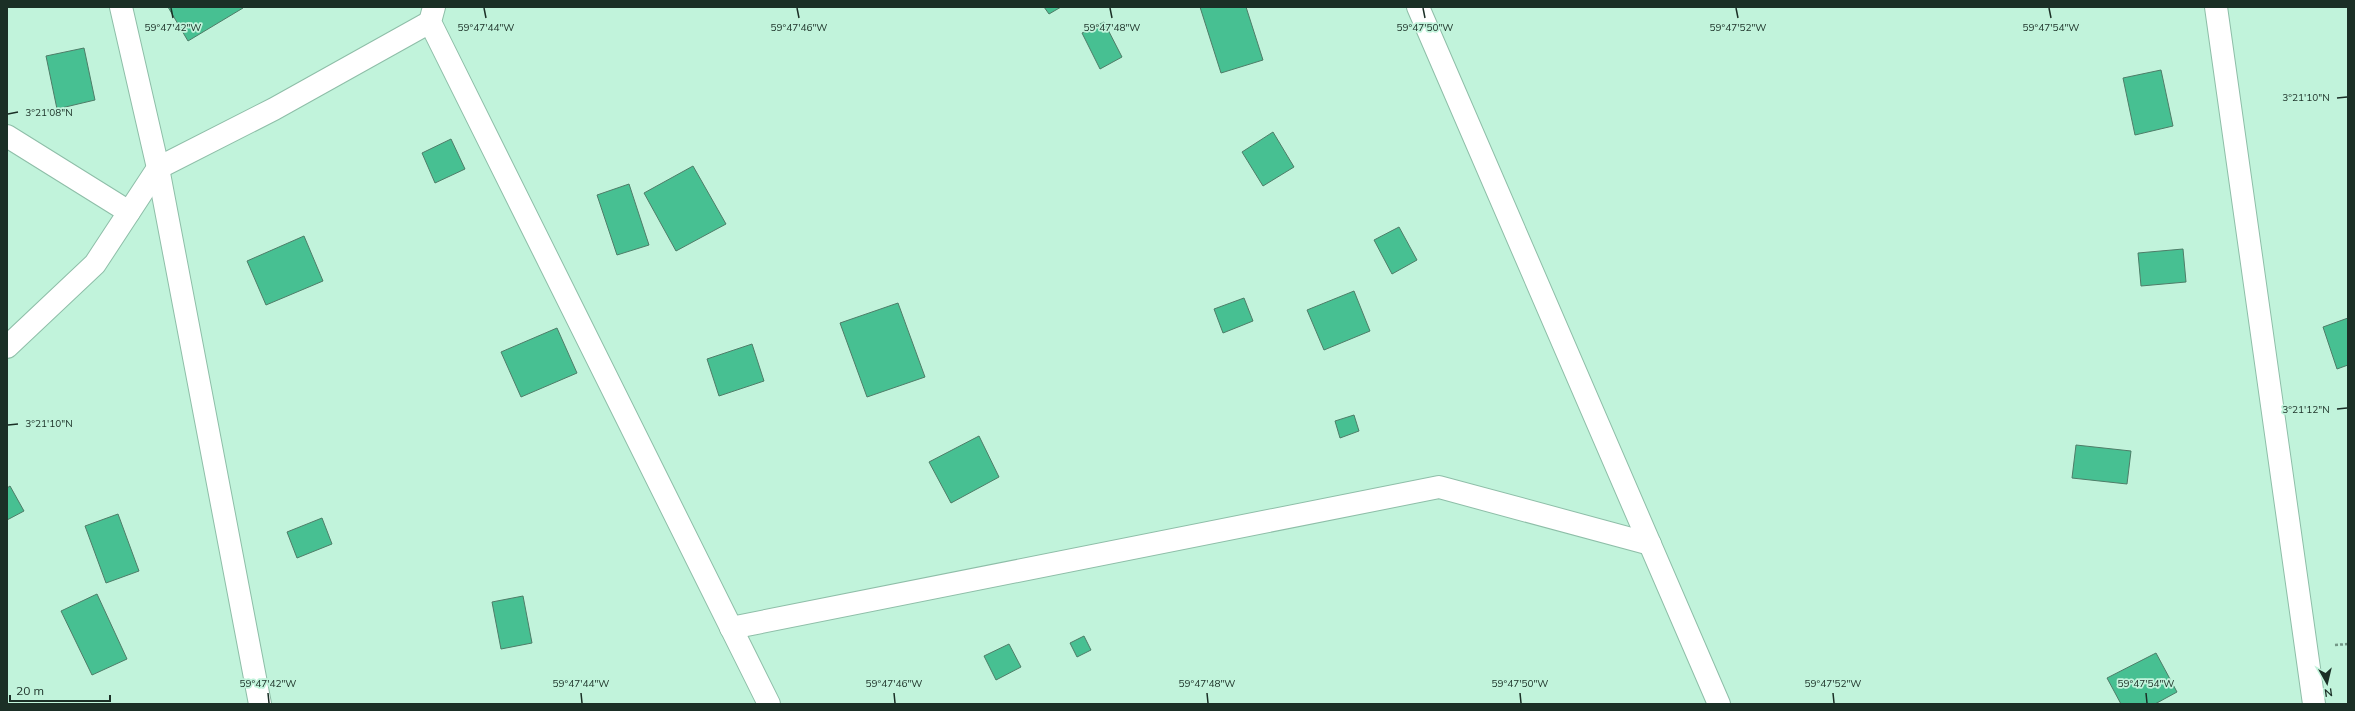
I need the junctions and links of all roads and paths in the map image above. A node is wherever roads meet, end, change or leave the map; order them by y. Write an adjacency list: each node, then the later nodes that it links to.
1 (121, 7): 6 (street)
2 (1418, 7): 9 (street)
3 (2216, 7): 14 (street)
4 (432, 14): 6 (street); 10 (street)
5 (7, 136): 7 (street)
6 (158, 168): 7 (street); 11 (street)
7 (129, 212): 8 (street)
8 (7, 347)
9 (1650, 544): 10 (street); 13 (street)
10 (731, 628): 12 (street)
11 (260, 704)
12 (769, 704)
13 (1719, 704)
14 (2314, 704)

